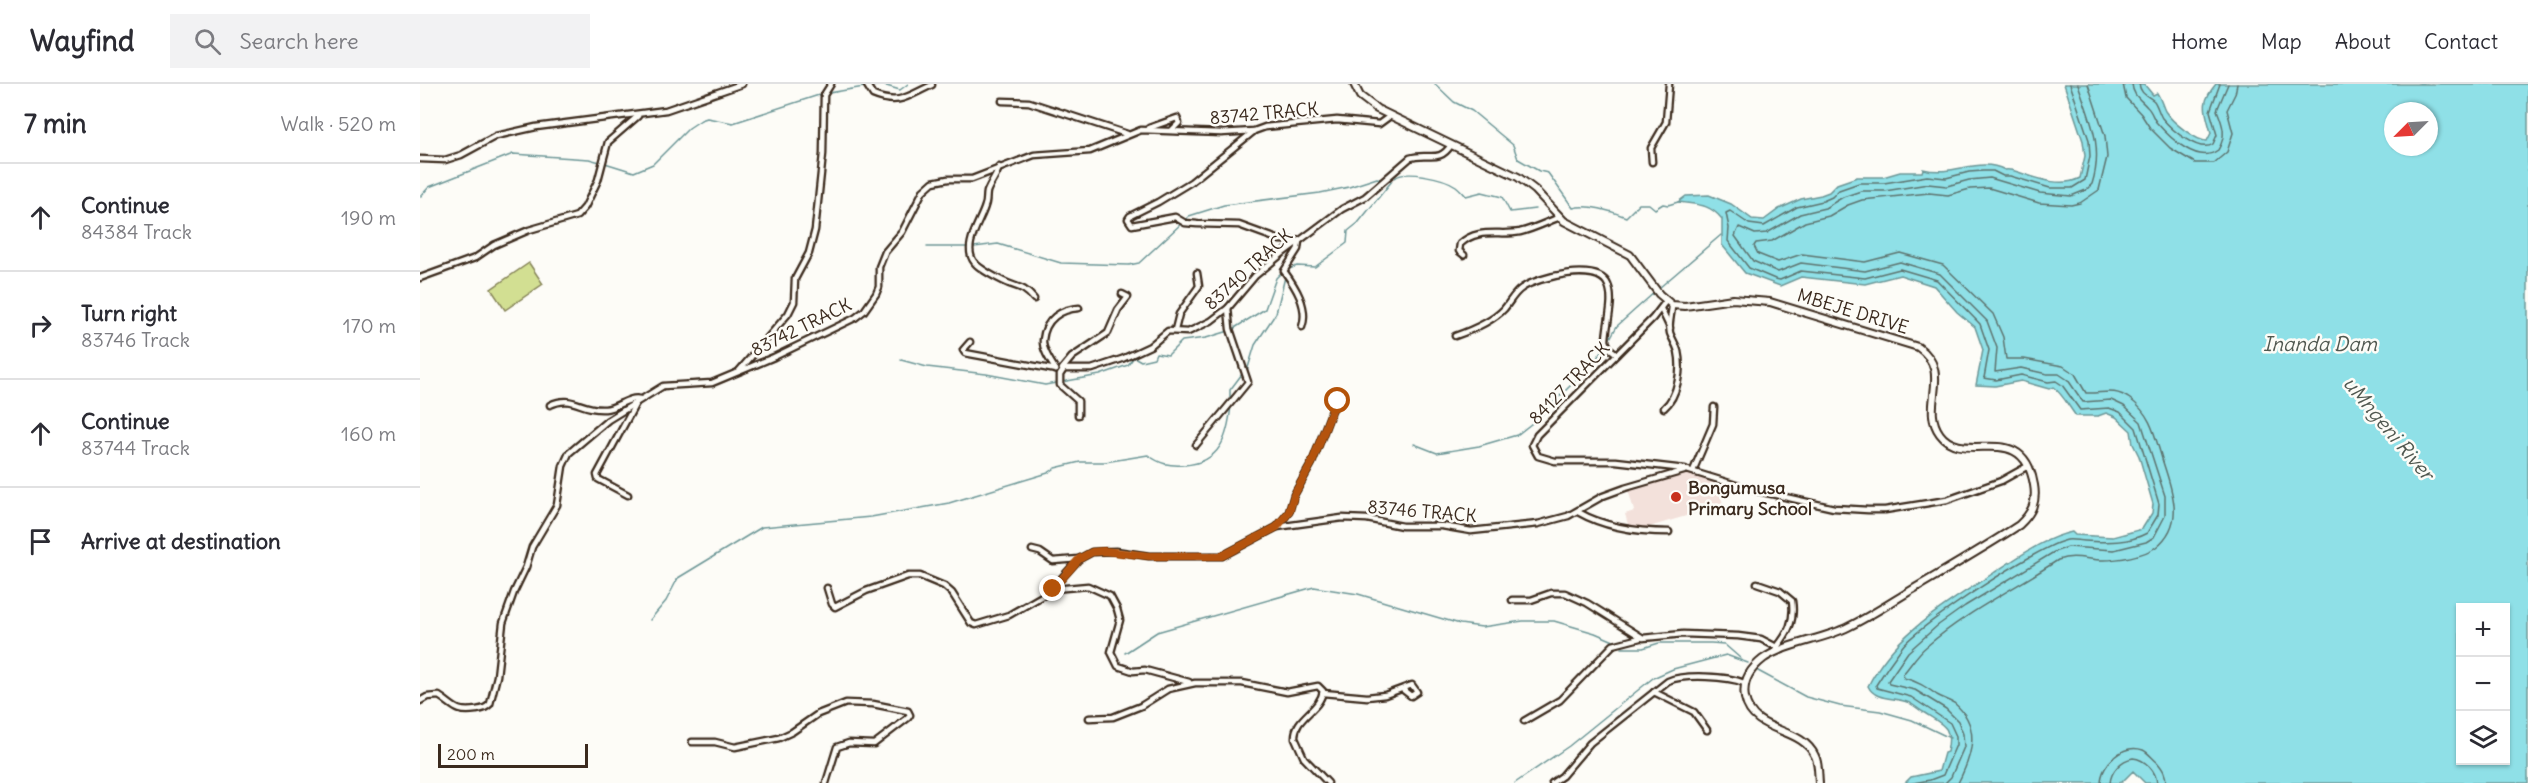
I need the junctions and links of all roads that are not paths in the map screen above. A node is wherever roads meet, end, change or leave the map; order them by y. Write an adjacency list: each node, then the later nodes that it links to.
1 (742, 84): 8 (street)
2 (831, 84): 35 (street)
3 (866, 84): 6 (street)
4 (1354, 84): 9 (street)
5 (1669, 84): 16 (street)
6 (932, 85)
7 (1002, 101): 13 (street)
8 (640, 115): 15 (street); 22 (street)
9 (1390, 116): 12 (street, 83742 TRACK); 14 (street)
10 (1146, 129): 11 (street, 83742 TRACK); 11 (street); 13 (street, 83742 TRACK)
11 (1172, 130): 12 (street, 83742 TRACK)
12 (1254, 131): 19 (street)
13 (1127, 134): 17 (street, 83742 TRACK)
14 (1450, 145): 18 (street); 19 (street, 83740 TRACK)
15 (420, 159)
16 (1652, 162)
17 (999, 167): 24 (street); 35 (street, 83742 TRACK)
18 (1560, 218): 20 (street); 25 (street)
19 (1299, 242): 27 (street, 83740 TRACK); 29 (street)
20 (1464, 255)
21 (1197, 273): 31 (street)
22 (420, 278)
23 (1122, 294): 36 (street)
24 (1034, 299)
25 (1669, 303): 28 (street, 84127 TRACK); 30 (street); 44 (street, MBEJE DRIVE)
26 (1079, 308): 36 (street)
27 (1228, 308): 31 (street, 83740 TRACK); 43 (street)
28 (1661, 309): 30 (street); 34 (street, 84127 TRACK)
29 (1302, 327)
30 (1670, 328): 41 (street)
31 (1174, 330): 36 (street, 83740 TRACK)
32 (1455, 336): 34 (street)
33 (970, 342): 36 (street, 83740 TRACK)
34 (1617, 354): 45 (street, 84127 TRACK)
35 (739, 371): 37 (street, 83742 TRACK)
36 (1059, 372): 42 (street)
37 (639, 400): 39 (street); 47 (street); 64 (street, 83742 TRACK)
38 (1338, 401): 49 (street)
39 (550, 405)
40 (1714, 407): 46 (street)
41 (1664, 408)
42 (1078, 415)
43 (1196, 445)
44 (2028, 465): 46 (street, 83746 TRACK); 58 (street)
45 (1686, 470): 46 (street, 83746 TRACK); 48 (street, 83746 TRACK)
46 (1693, 471)
47 (628, 495)
48 (1578, 512): 49 (street, 83746 TRACK); 50 (street)
49 (1277, 527): 52 (street, 83746 TRACK)
50 (1669, 532)
51 (1032, 550): 52 (street, 83746 TRACK)
52 (1079, 559): 55 (street)
53 (1757, 583): 58 (street)
54 (827, 588): 55 (street)
55 (1053, 589): 59 (street)
56 (1512, 600): 57 (street)
57 (1640, 638): 58 (street); 66 (street)
58 (1779, 649): 60 (street)
59 (1191, 683): 63 (street); 65 (street)
60 (1744, 683): 62 (street); 72 (street)
61 (1402, 688): 63 (street)
62 (1654, 692): 67 (street); 71 (street)
63 (1323, 693): 70 (street)
64 (420, 701)
65 (1089, 718)
66 (1524, 721)
67 (1707, 730)
68 (692, 742): 69 (street)
69 (826, 783)
70 (1328, 783)
71 (1552, 783)
72 (1819, 783)

